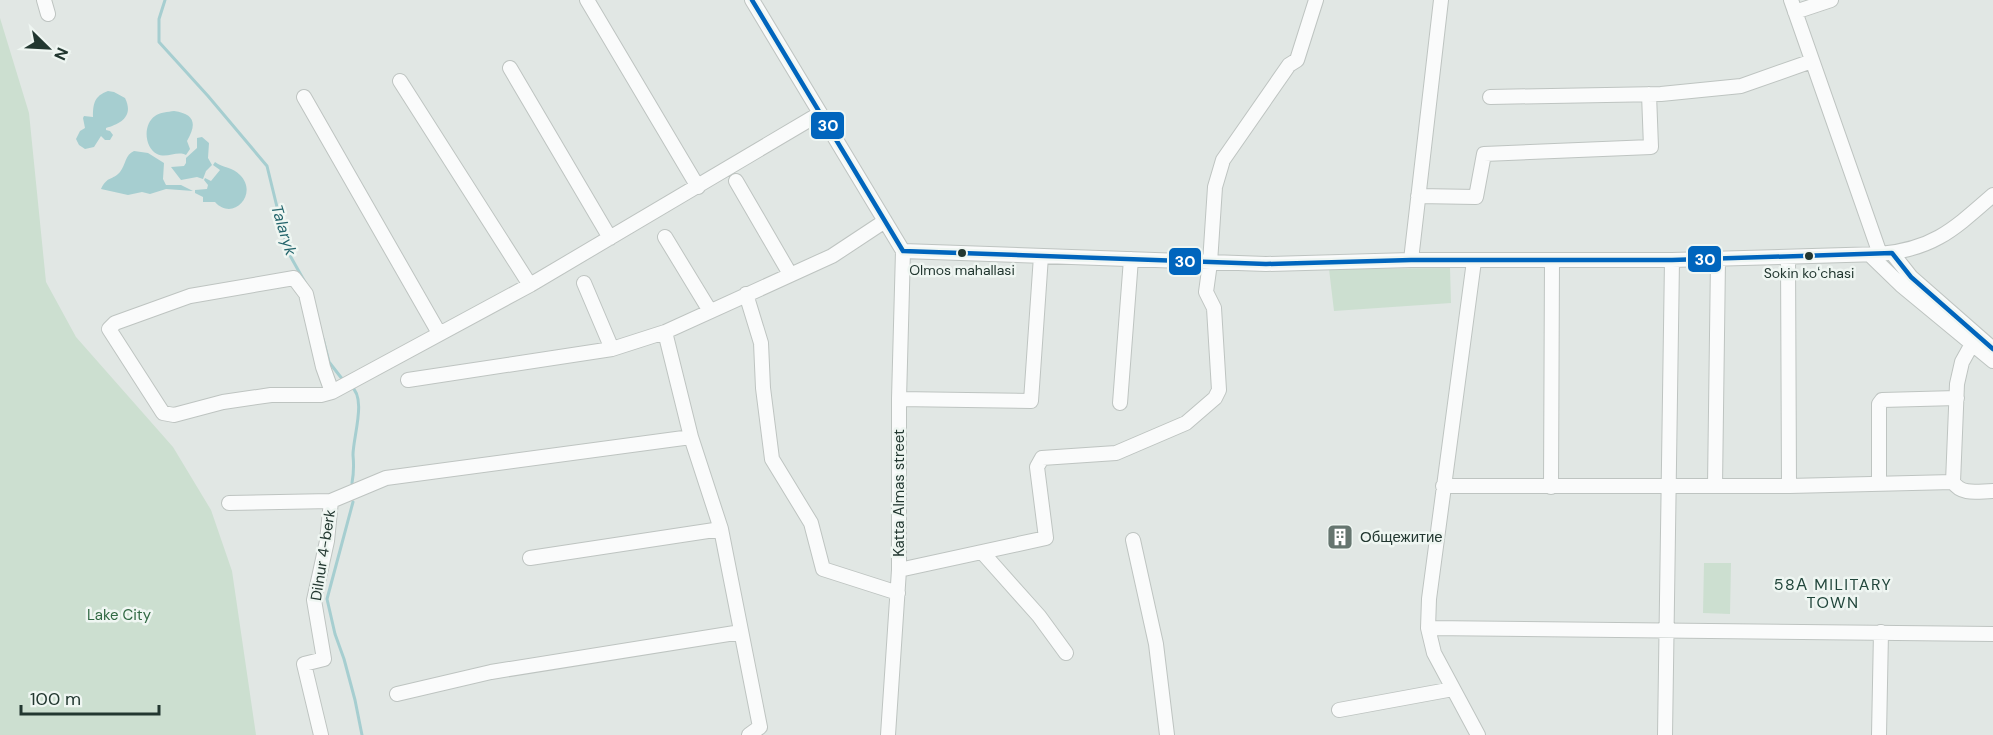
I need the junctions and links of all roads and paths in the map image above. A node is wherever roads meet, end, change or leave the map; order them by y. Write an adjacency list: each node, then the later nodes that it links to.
1 (44, 0): 8 (street)
2 (586, 0): 17 (street)
3 (752, 0): 15 (street)
4 (1316, 0): 33 (street)
5 (1441, 0): 19 (street)
6 (1830, 0): 7 (street)
7 (1793, 6): 9 (street)
8 (48, 14)
9 (1812, 61): 12 (street); 24 (street)
10 (510, 68): 22 (street)
11 (400, 81): 36 (street)
12 (1649, 94): 14 (street); 19 (street)
13 (304, 97): 40 (street)
14 (1491, 97)
15 (819, 114): 17 (street); 20 (street)
16 (736, 180): 34 (street)
17 (698, 187): 22 (street)
18 (1993, 195): 24 (street)
19 (1418, 196): 29 (street)
20 (885, 221): 23 (street); 34 (street)
21 (665, 237): 38 (street)
22 (610, 238): 36 (street)
23 (903, 251): 25 (street); 48 (street, Katta Almas street)
24 (1881, 254): 26 (street); 41 (street); 43 (street)
25 (1041, 256): 27 (street); 48 (street)
26 (1788, 258): 28 (street); 56 (street)
27 (1131, 259): 33 (street); 49 (street)
28 (1718, 259): 31 (street); 55 (street)
29 (1411, 260): 32 (street); 33 (street)
30 (1552, 260): 31 (street); 32 (street); 57 (street)
31 (1672, 260): 54 (street)
32 (1474, 261): 53 (street)
33 (1210, 263): 63 (street)
34 (790, 274): 37 (street)
35 (584, 283): 42 (street)
36 (530, 285): 40 (street)
37 (746, 294): 38 (street); 66 (street)
38 (710, 311): 39 (street)
39 (664, 332): 42 (street); 50 (street)
40 (439, 333): 46 (street)
41 (1972, 344): 44 (street); 47 (street)
42 (612, 349): 45 (street)
43 (1993, 349)
44 (1993, 361)
45 (408, 380)
46 (338, 389): 46 (street)
47 (1957, 398): 51 (street); 52 (street)
48 (899, 399): 65 (street, Katta Almas street)
49 (1120, 403)
50 (692, 437): 59 (street); 61 (street)
51 (1953, 482): 52 (street); 58 (street)
52 (1880, 484): 56 (street)
53 (1443, 486): 57 (street); 67 (street)
54 (1668, 486): 55 (street); 57 (street); 69 (street)
55 (1715, 486): 56 (street)
56 (1789, 486)
57 (1551, 487)
58 (1993, 491)
59 (332, 501): 60 (street); 76 (street, Dilnur 4-berk)
60 (229, 503)
61 (721, 529): 64 (street); 68 (street)
62 (1133, 540): 79 (street)
63 (982, 552): 65 (street); 72 (street)
64 (530, 558)
65 (900, 570): 66 (street, Katta Almas street)
66 (898, 593): 78 (street, Katta Almas street)
67 (1428, 628): 69 (street); 73 (street)
68 (741, 632): 74 (street); 77 (street)
69 (1665, 632): 70 (street); 81 (street)
70 (1881, 633): 71 (street); 82 (street)
71 (1993, 634)
72 (1066, 653)
73 (1453, 689): 75 (street); 80 (street)
74 (397, 694)
75 (1339, 710)
76 (321, 735)
77 (749, 735)
78 (888, 735)
79 (1167, 735)
80 (1479, 735)
81 (1665, 735)
82 (1880, 735)

